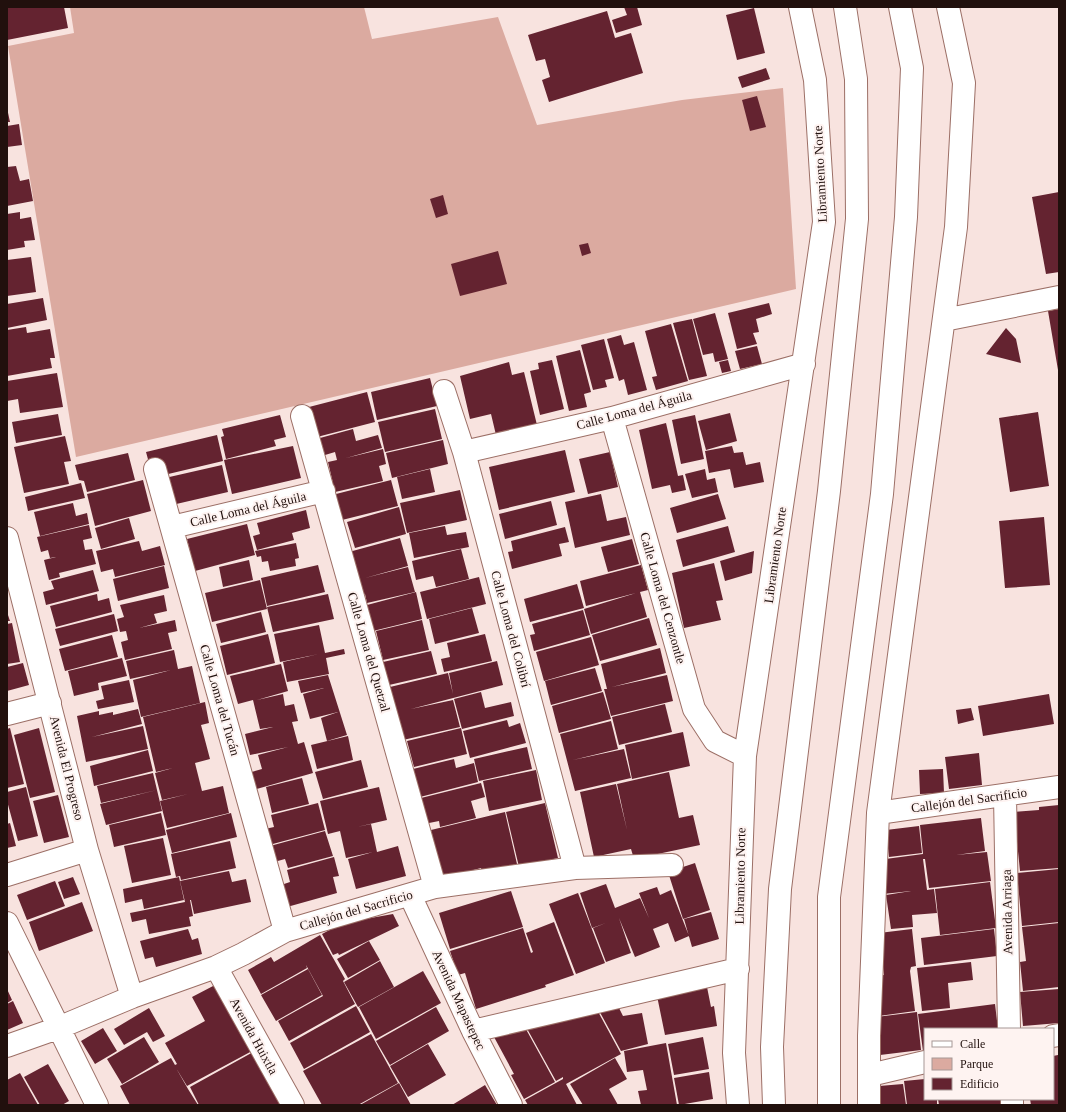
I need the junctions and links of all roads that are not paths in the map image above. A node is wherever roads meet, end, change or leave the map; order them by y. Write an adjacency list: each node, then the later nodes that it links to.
1 (800, 7): 7 (main road, Libramiento Norte)
2 (845, 7): 43 (main road)
3 (900, 7): 44 (main road)
4 (948, 7): 6 (main road)
5 (1059, 297): 6 (main road)
6 (944, 320): 21 (main road)
7 (804, 364): 10 (main road, Calle Loma del Águila); 18 (main road, Libramiento Norte)
8 (444, 391): 11 (main road, Calle Loma del Colibrí)
9 (302, 416): 13 (main road, Calle Loma del Quetzal)
10 (612, 418): 11 (main road, Calle Loma del Águila); 18 (main road, Calle Loma del Cenzontle)
11 (464, 452): 24 (main road, Calle Loma del Colibrí)
12 (155, 469): 14 (main road, Calle Loma del Tucán)
13 (324, 491): 14 (main road, Calle Loma del Águila); 26 (main road, Calle Loma del Quetzal)
14 (172, 527): 29 (main road, Calle Loma del Tucán)
15 (8, 545): 16 (main road, Avenida El Progreso)
16 (50, 703): 17 (main road); 22 (main road, Avenida El Progreso)
17 (7, 714)
18 (745, 756): 31 (main road, Libramiento Norte)
19 (1059, 787): 20 (main road, Callejón del Sacrificio)
20 (1005, 795): 21 (main road, Callejón del Sacrificio); 34 (main road, Avenida Arriaga)
21 (878, 813): 38 (main road)
22 (87, 850): 25 (main road); 32 (main road, Avenida El Progreso)
23 (672, 865): 24 (main road, Callejón del Sacrificio)
24 (575, 868): 26 (main road, Callejón del Sacrificio)
25 (7, 875)
26 (435, 888): 27 (main road, Callejón del Sacrificio)
27 (410, 895): 29 (main road, Callejón del Sacrificio); 35 (main road, Avenida Mapastepec)
28 (7, 923): 33 (main road)
29 (285, 931): 30 (main road, Callejón del Sacrificio)
30 (216, 967): 32 (main road, Callejón del Sacrificio); 40 (main road, Avenida Huixtla)
31 (738, 969): 35 (main road); 42 (main road, Libramiento Norte)
32 (132, 997): 33 (main road, Callejón del Sacrificio)
33 (58, 1028): 36 (main road, Callejón del Sacrificio); 39 (main road)
34 (1009, 1028)
35 (473, 1031): 41 (main road, Avenida Mapastepec)
36 (7, 1046)
37 (924, 1062): 38 (main road)
38 (870, 1075): 45 (main road)
39 (97, 1105)
40 (293, 1105)
41 (511, 1105)
42 (738, 1105)
43 (774, 1105)
44 (830, 1105)
45 (869, 1105)

